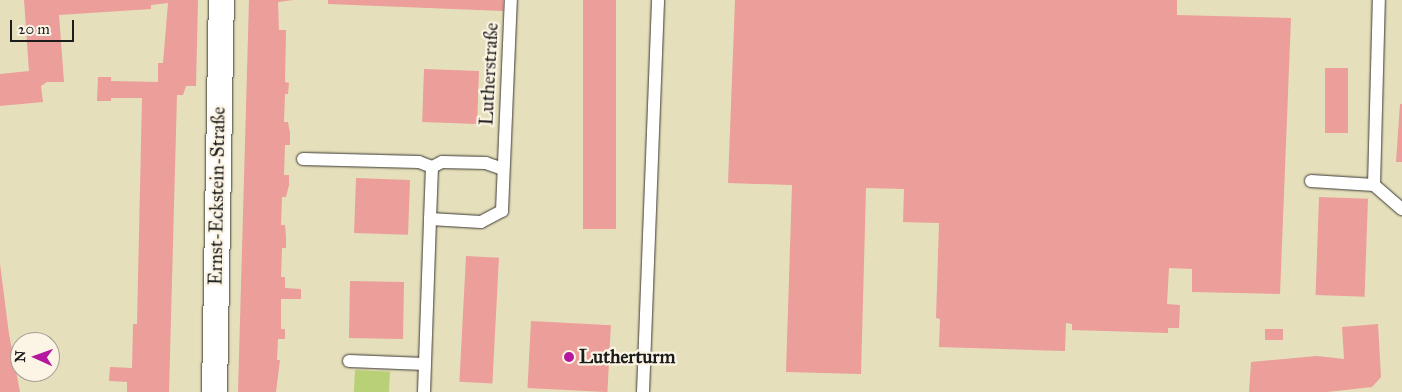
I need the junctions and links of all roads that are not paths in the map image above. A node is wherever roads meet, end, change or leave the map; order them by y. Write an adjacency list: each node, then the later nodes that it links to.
1 (221, 0): 14 (street, Ernst-Eckstein-Straße)
2 (511, 0): 7 (lane, Lutherstraße)
3 (658, 0): 16 (lane)
4 (1379, 0): 9 (lane)
5 (303, 160): 6 (lane)
6 (432, 167): 7 (lane); 11 (lane)
7 (503, 169): 11 (lane, Lutherstraße)
8 (1311, 180): 9 (lane)
9 (1374, 185): 10 (lane)
10 (1402, 209)
11 (430, 219): 13 (lane)
12 (349, 361): 13 (lane)
13 (425, 364): 15 (lane)
14 (214, 392)
15 (424, 392)
16 (643, 392)

